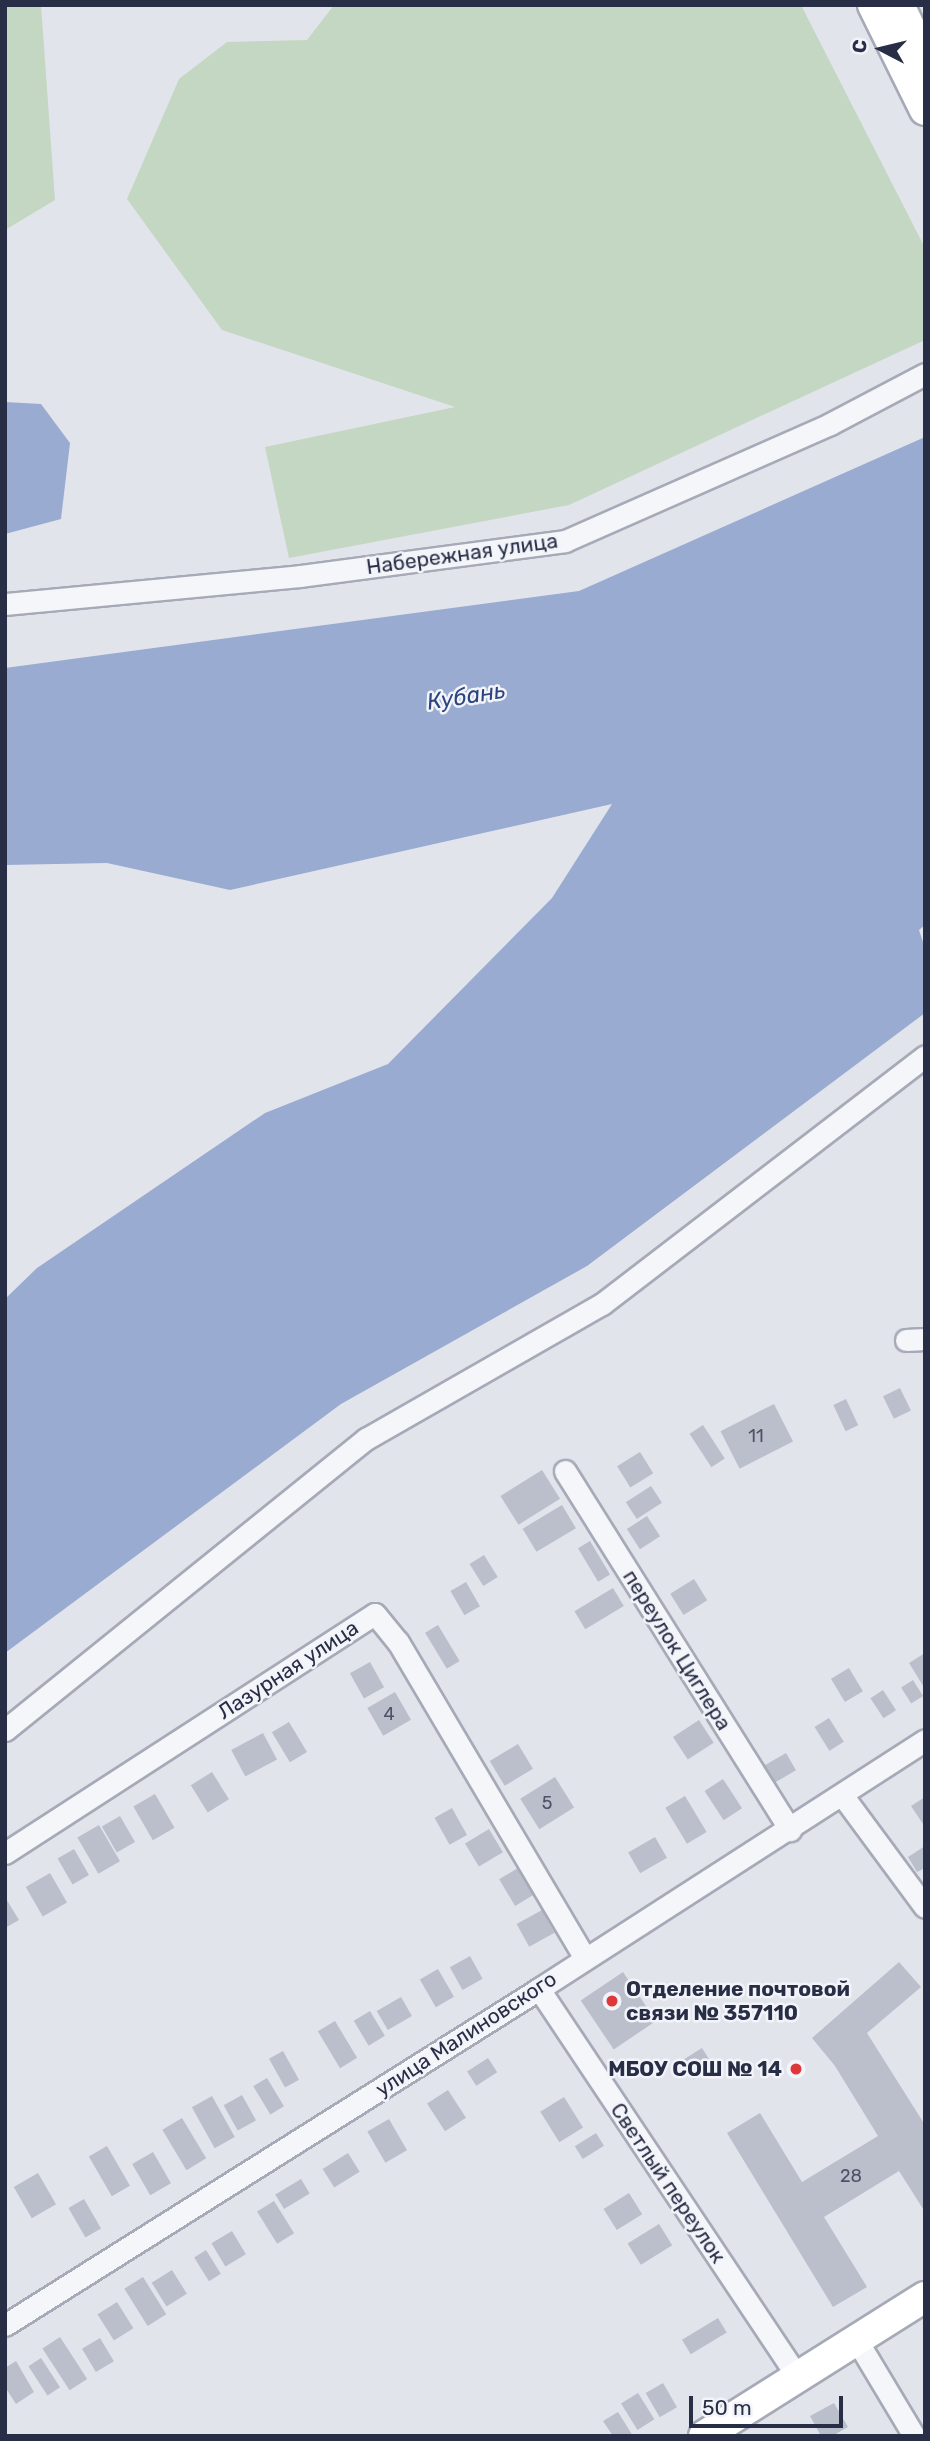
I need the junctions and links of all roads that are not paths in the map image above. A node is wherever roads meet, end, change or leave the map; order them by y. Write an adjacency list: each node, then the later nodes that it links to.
1 (873, 5): 4 (street)
2 (899, 5): 3 (street)
3 (925, 59)
4 (925, 110)
5 (925, 374): 6 (street, Набережная улица)
6 (5, 604)
7 (925, 1055): 9 (street)
8 (565, 1471): 12 (street, переулок Циглера)
9 (5, 1730)
10 (925, 1740): 11 (street, улица Малиновского)
11 (842, 1795): 12 (street, улица Малиновского); 14 (street)
12 (790, 1830): 15 (street, улица Малиновского)
13 (5, 1853): 15 (street, Лазурная улица)
14 (925, 1907)
15 (584, 1957): 16 (street, улица Малиновского)
16 (539, 1989): 18 (street, улица Малиновского); 20 (street, Светлый переулок)
17 (925, 2297): 19 (street)
18 (5, 2325)
19 (856, 2339): 20 (street); 22 (street)
20 (797, 2376): 21 (street)
21 (704, 2436)
22 (914, 2436)

